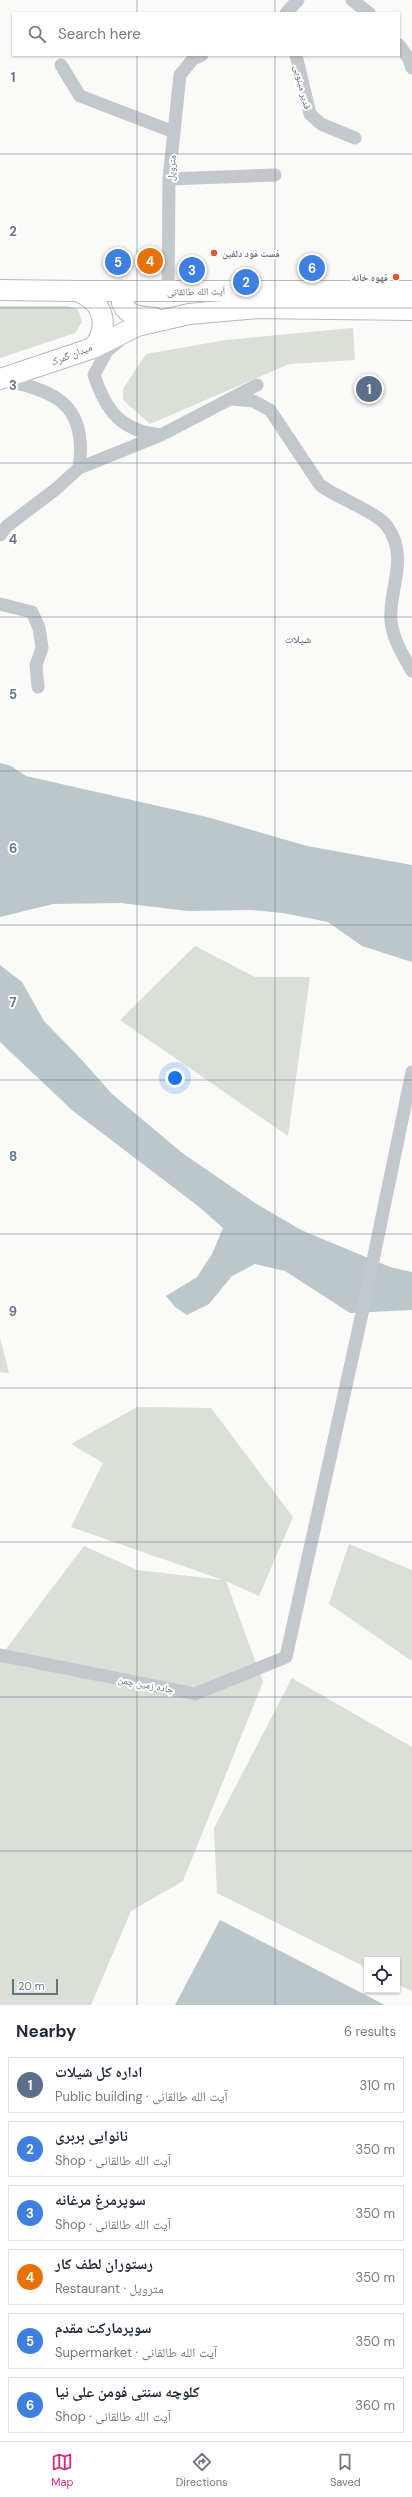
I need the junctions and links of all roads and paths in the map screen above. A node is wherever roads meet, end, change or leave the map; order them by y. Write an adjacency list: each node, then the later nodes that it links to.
1 (298, 0): 3 (street)
2 (352, 0): 4 (street)
3 (287, 12)
4 (368, 12)
5 (400, 46): 9 (street)
6 (200, 56): 10 (street, متروپل)
7 (296, 56): 11 (street, قدیر مینویی)
8 (62, 65): 10 (street)
9 (412, 68)
10 (174, 132): 13 (street, متروپل)
11 (356, 138)
12 (275, 175): 13 (street)
13 (170, 179): 16 (street, متروپل)
14 (0, 290): 15 (main road, میدان گمرک)
15 (76, 291): 18 (main road, آیت الله طالقانی); 22 (main road, میدان گمرک)
16 (168, 291): 17 (main road, آیت الله طالقانی); 18 (main road, آیت الله طالقانی)
17 (412, 291)
18 (130, 292): 20 (main road)
19 (412, 310): 20 (main road, آیت الله طالقانی)
20 (162, 319): 21 (main road, آیت الله طالقانی)
21 (137, 326): 22 (main road, آیت الله طالقانی); 26 (street)
22 (93, 348): 23 (main road, میدان گمرک)
23 (0, 379): 27 (street)
24 (257, 385): 25 (street)
25 (231, 399): 26 (street); 30 (street)
26 (161, 435): 27 (street)
27 (79, 468): 28 (street)
28 (0, 535)
29 (0, 604): 31 (street)
30 (412, 671)
31 (38, 687)
32 (412, 1072): 33 (street, جاده زمین چمن)
33 (0, 1655)

